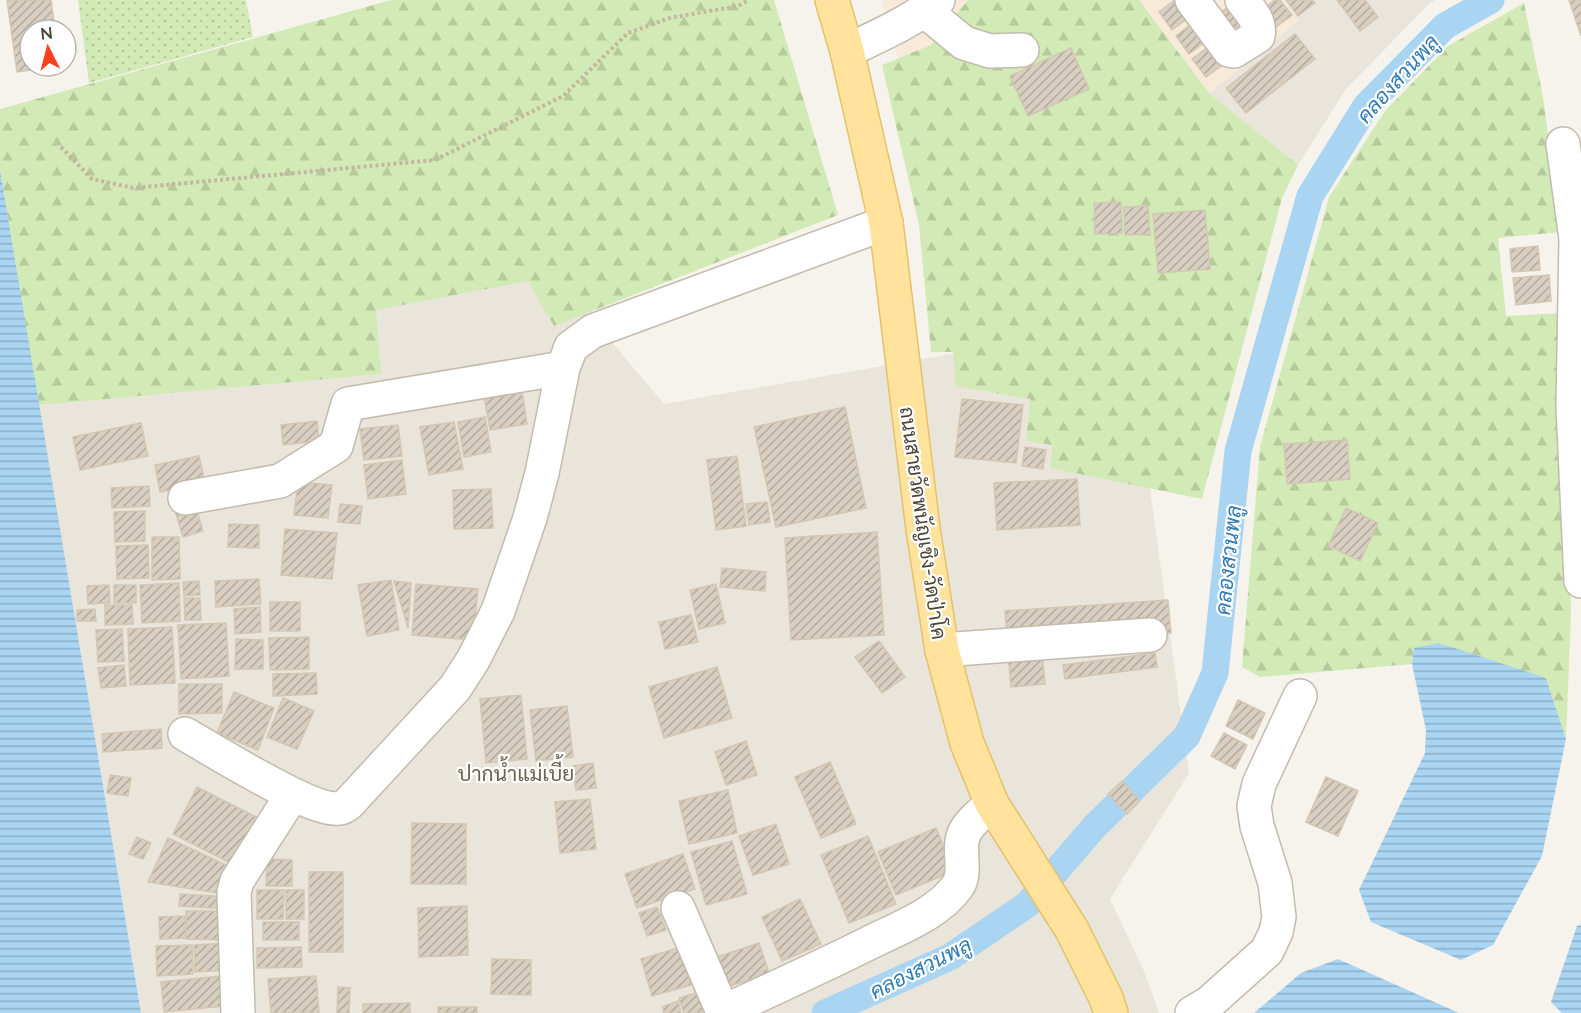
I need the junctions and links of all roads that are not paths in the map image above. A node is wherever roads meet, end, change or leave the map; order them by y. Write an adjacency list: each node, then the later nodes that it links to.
1 (832, 0): 6 (main road, ถนนสายวัดพนัญเชิง-วัดป่าโค)
2 (1192, 0): 3 (street)
3 (1242, 0)
4 (932, 5): 5 (street); 6 (street)
5 (1022, 50)
6 (847, 51): 8 (main road, ถนนสายวัดพนัญเชิง-วัดป่าโค)
7 (1563, 144): 11 (street)
8 (886, 223): 9 (street); 13 (main road, ถนนสายวัดพนัญเชิง-วัดป่าโค)
9 (563, 368): 10 (street); 16 (street)
10 (185, 498)
11 (1581, 581)
12 (1150, 635): 13 (street)
13 (942, 650): 17 (main road, ถนนสายวัดพนัญเชิง-วัดป่าโค)
14 (1300, 696): 22 (street)
15 (185, 734): 16 (street)
16 (292, 795): 20 (street)
17 (992, 804): 19 (street); 21 (main road, ถนนสายวัดพนัญเชิง-วัดป่าโค)
18 (678, 908): 19 (street)
19 (723, 1012)
20 (238, 1013)
21 (1111, 1013)
22 (1192, 1013)

